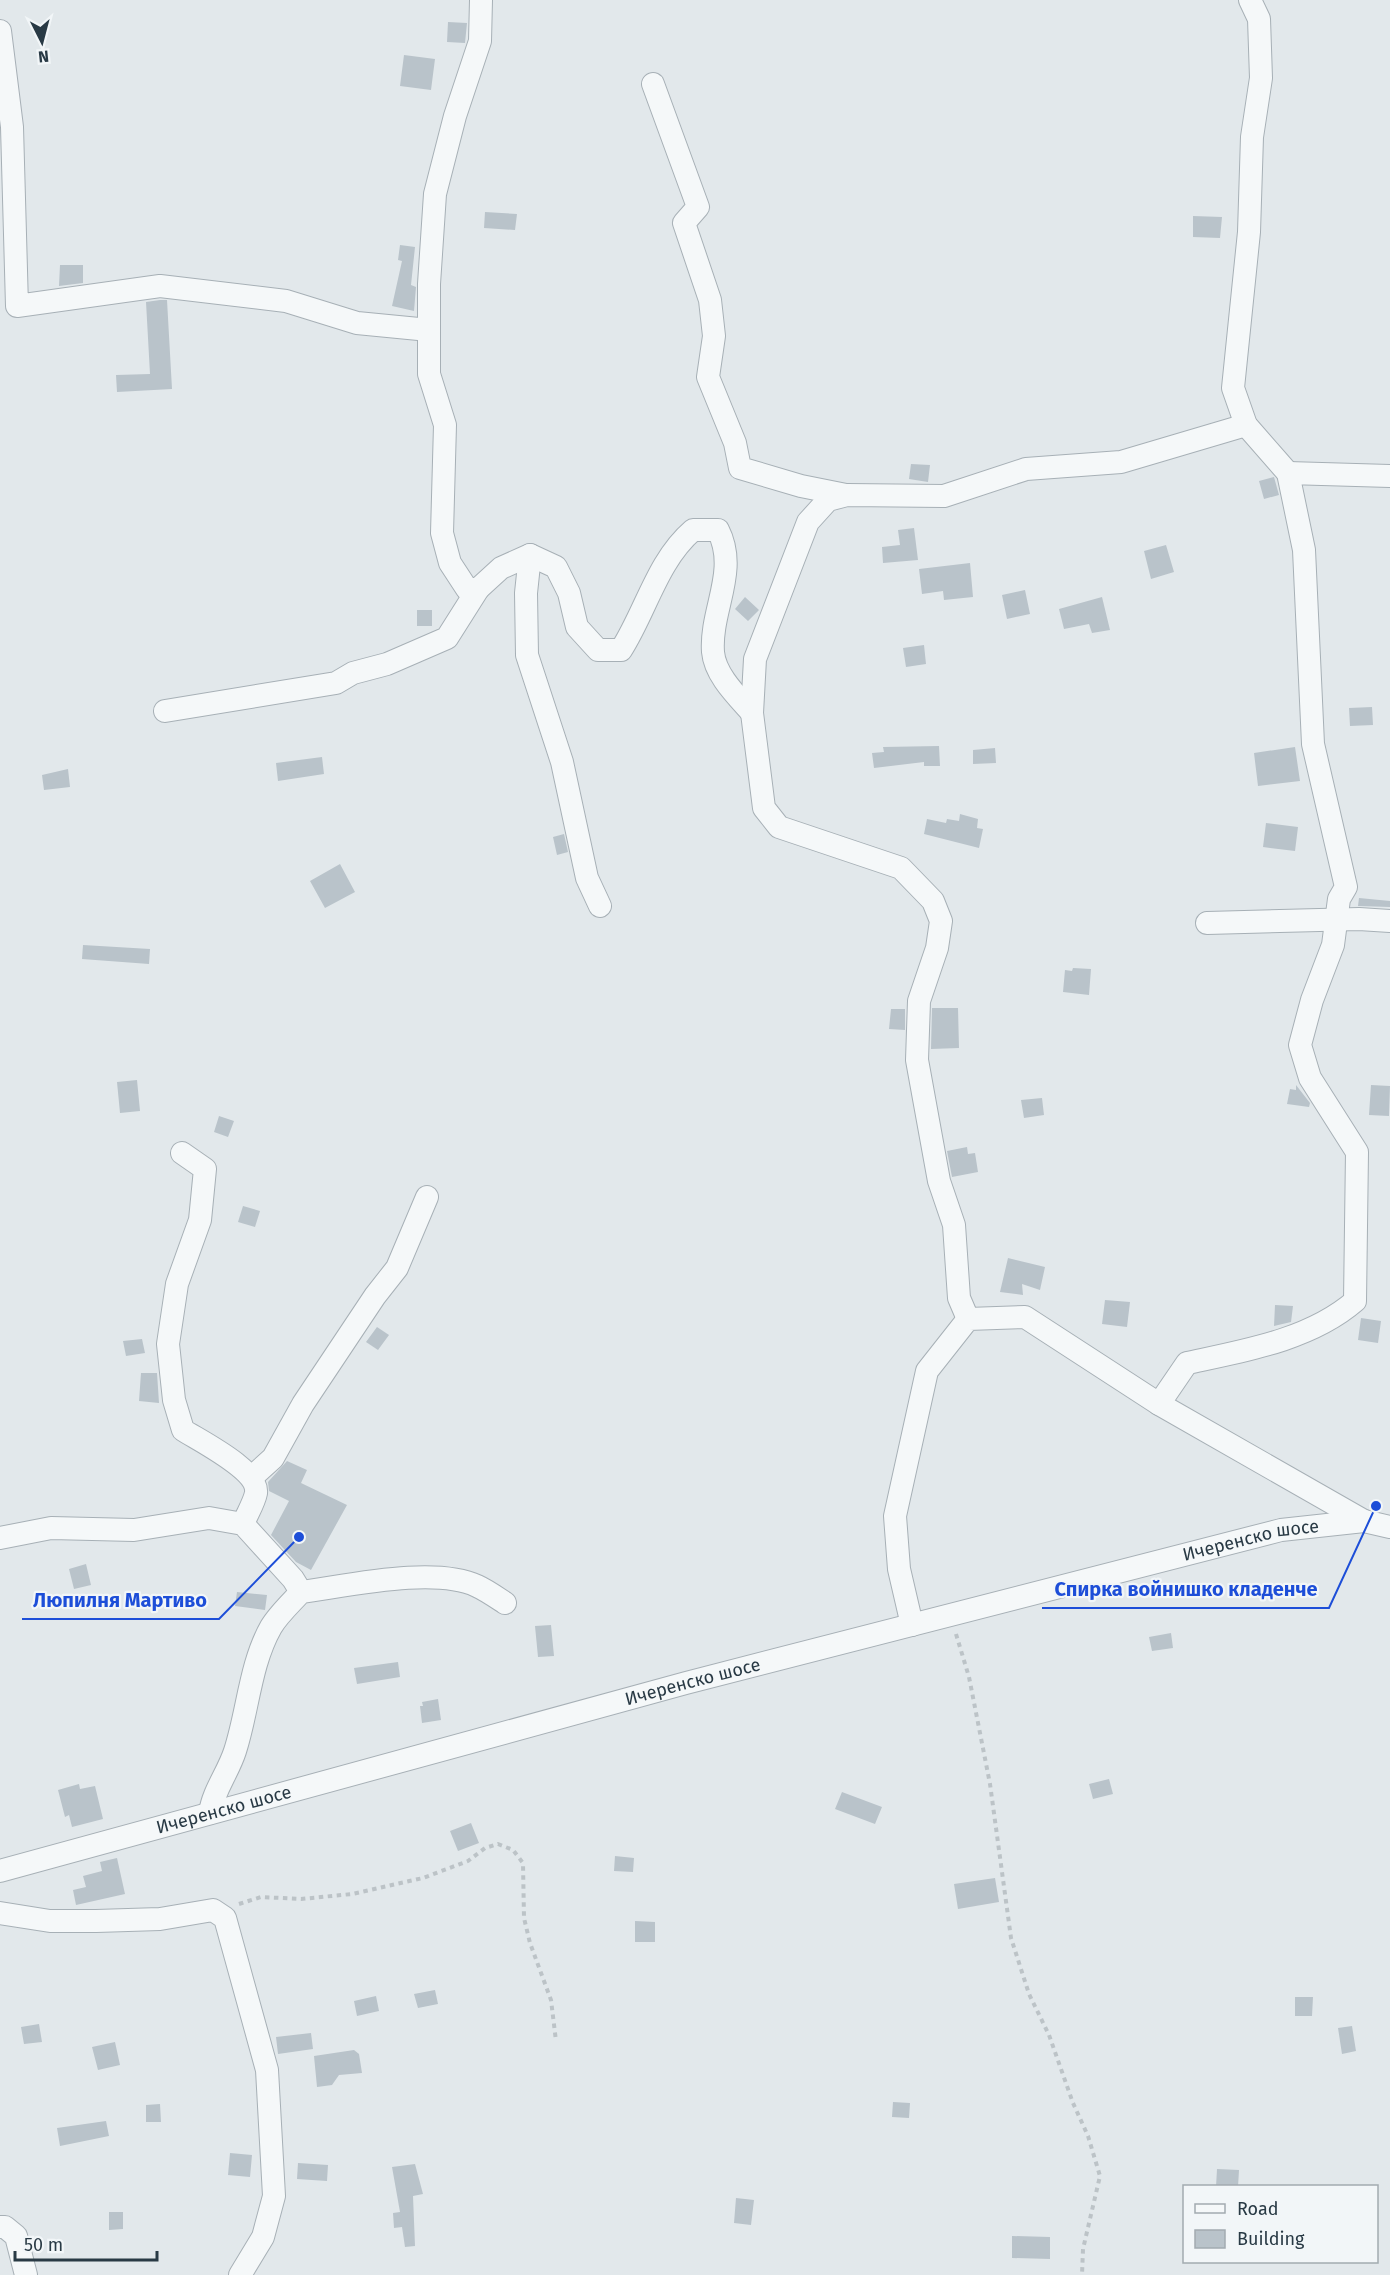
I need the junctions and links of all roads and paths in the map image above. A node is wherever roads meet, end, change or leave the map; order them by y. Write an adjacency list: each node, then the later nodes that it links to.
1 (481, 0): 5 (street)
2 (1250, 0): 6 (street)
3 (0, 32): 5 (street)
4 (652, 84): 9 (street)
5 (429, 330): 11 (street)
6 (1246, 425): 7 (street); 9 (street)
7 (1288, 473): 8 (street); 15 (street)
8 (1390, 476)
9 (847, 495): 13 (street)
10 (530, 555): 11 (street); 13 (street); 14 (street)
11 (478, 589): 12 (street)
12 (165, 711)
13 (752, 713): 20 (street)
14 (600, 906)
15 (1336, 921): 16 (street); 17 (street); 21 (street)
16 (1390, 921)
17 (1207, 923)
18 (182, 1153): 22 (street)
19 (427, 1197): 22 (street)
20 (968, 1319): 21 (street); 30 (street)
21 (1160, 1404): 23 (street)
22 (252, 1477): 24 (street)
23 (1365, 1521): 25 (street, Ичеренско шосе); 29 (street, Ичеренско шосе)
24 (243, 1524): 26 (street); 27 (street)
25 (1390, 1527)
26 (0, 1538)
27 (301, 1592): 28 (street); 31 (street)
28 (505, 1603)
29 (950, 1615): 30 (street, Ичеренско шосе); 39 (path)
30 (912, 1625): 31 (street, Ичеренско шосе)
31 (210, 1813): 32 (street, Ичеренско шосе)
32 (0, 1871)
33 (213, 1910): 34 (street); 35 (path); 38 (street)
34 (0, 1912)
35 (556, 2041)
36 (0, 2227): 37 (street)
37 (26, 2275)
38 (240, 2275)
39 (1082, 2275)

